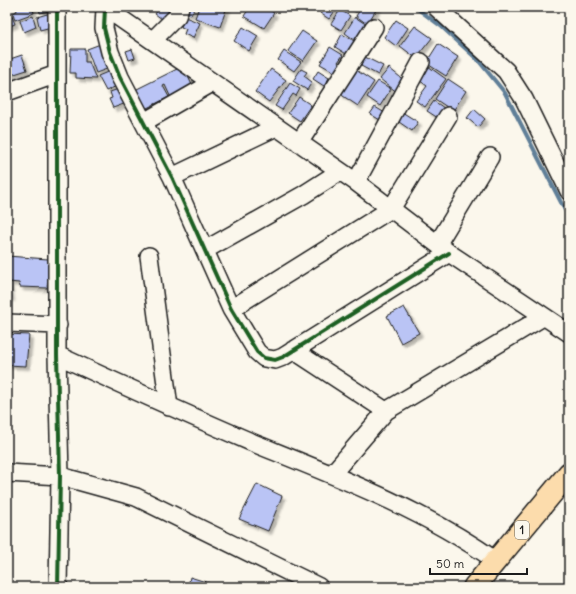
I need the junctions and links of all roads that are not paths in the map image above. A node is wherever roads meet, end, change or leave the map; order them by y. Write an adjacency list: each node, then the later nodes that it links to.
1 (57, 7): 8 (street)
2 (104, 7): 6 (street); 12 (street)
3 (180, 7): 6 (street)
4 (436, 7): 19 (street)
5 (374, 27): 14 (street)
6 (153, 40): 9 (street)
7 (421, 62): 18 (street)
8 (57, 74): 10 (street); 27 (street)
9 (212, 83): 12 (street); 13 (street)
10 (7, 92)
11 (448, 116): 20 (street)
12 (144, 122): 17 (street)
13 (276, 127): 14 (street); 17 (street)
14 (299, 143): 16 (street)
15 (490, 157): 21 (street)
16 (339, 172): 18 (street); 22 (street)
17 (172, 177): 22 (street)
18 (356, 182): 20 (street)
19 (569, 191)
20 (391, 209): 21 (street); 24 (street)
21 (444, 248): 25 (street); 29 (street)
22 (205, 250): 24 (street)
23 (148, 256): 31 (street)
24 (231, 309): 29 (street)
25 (543, 317): 28 (street); 32 (street)
26 (7, 323): 27 (street)
27 (58, 325): 30 (street)
28 (569, 333)
29 (293, 350): 32 (street)
30 (57, 355): 31 (street); 36 (street)
31 (169, 407): 35 (street)
32 (386, 411): 35 (street)
33 (7, 473): 36 (street)
34 (569, 473): 37 (main road, 1)
35 (332, 474): 37 (street)
36 (60, 476): 38 (street); 39 (street)
37 (496, 561): 40 (main road, 1)
38 (58, 587)
39 (319, 587)
40 (474, 587)

